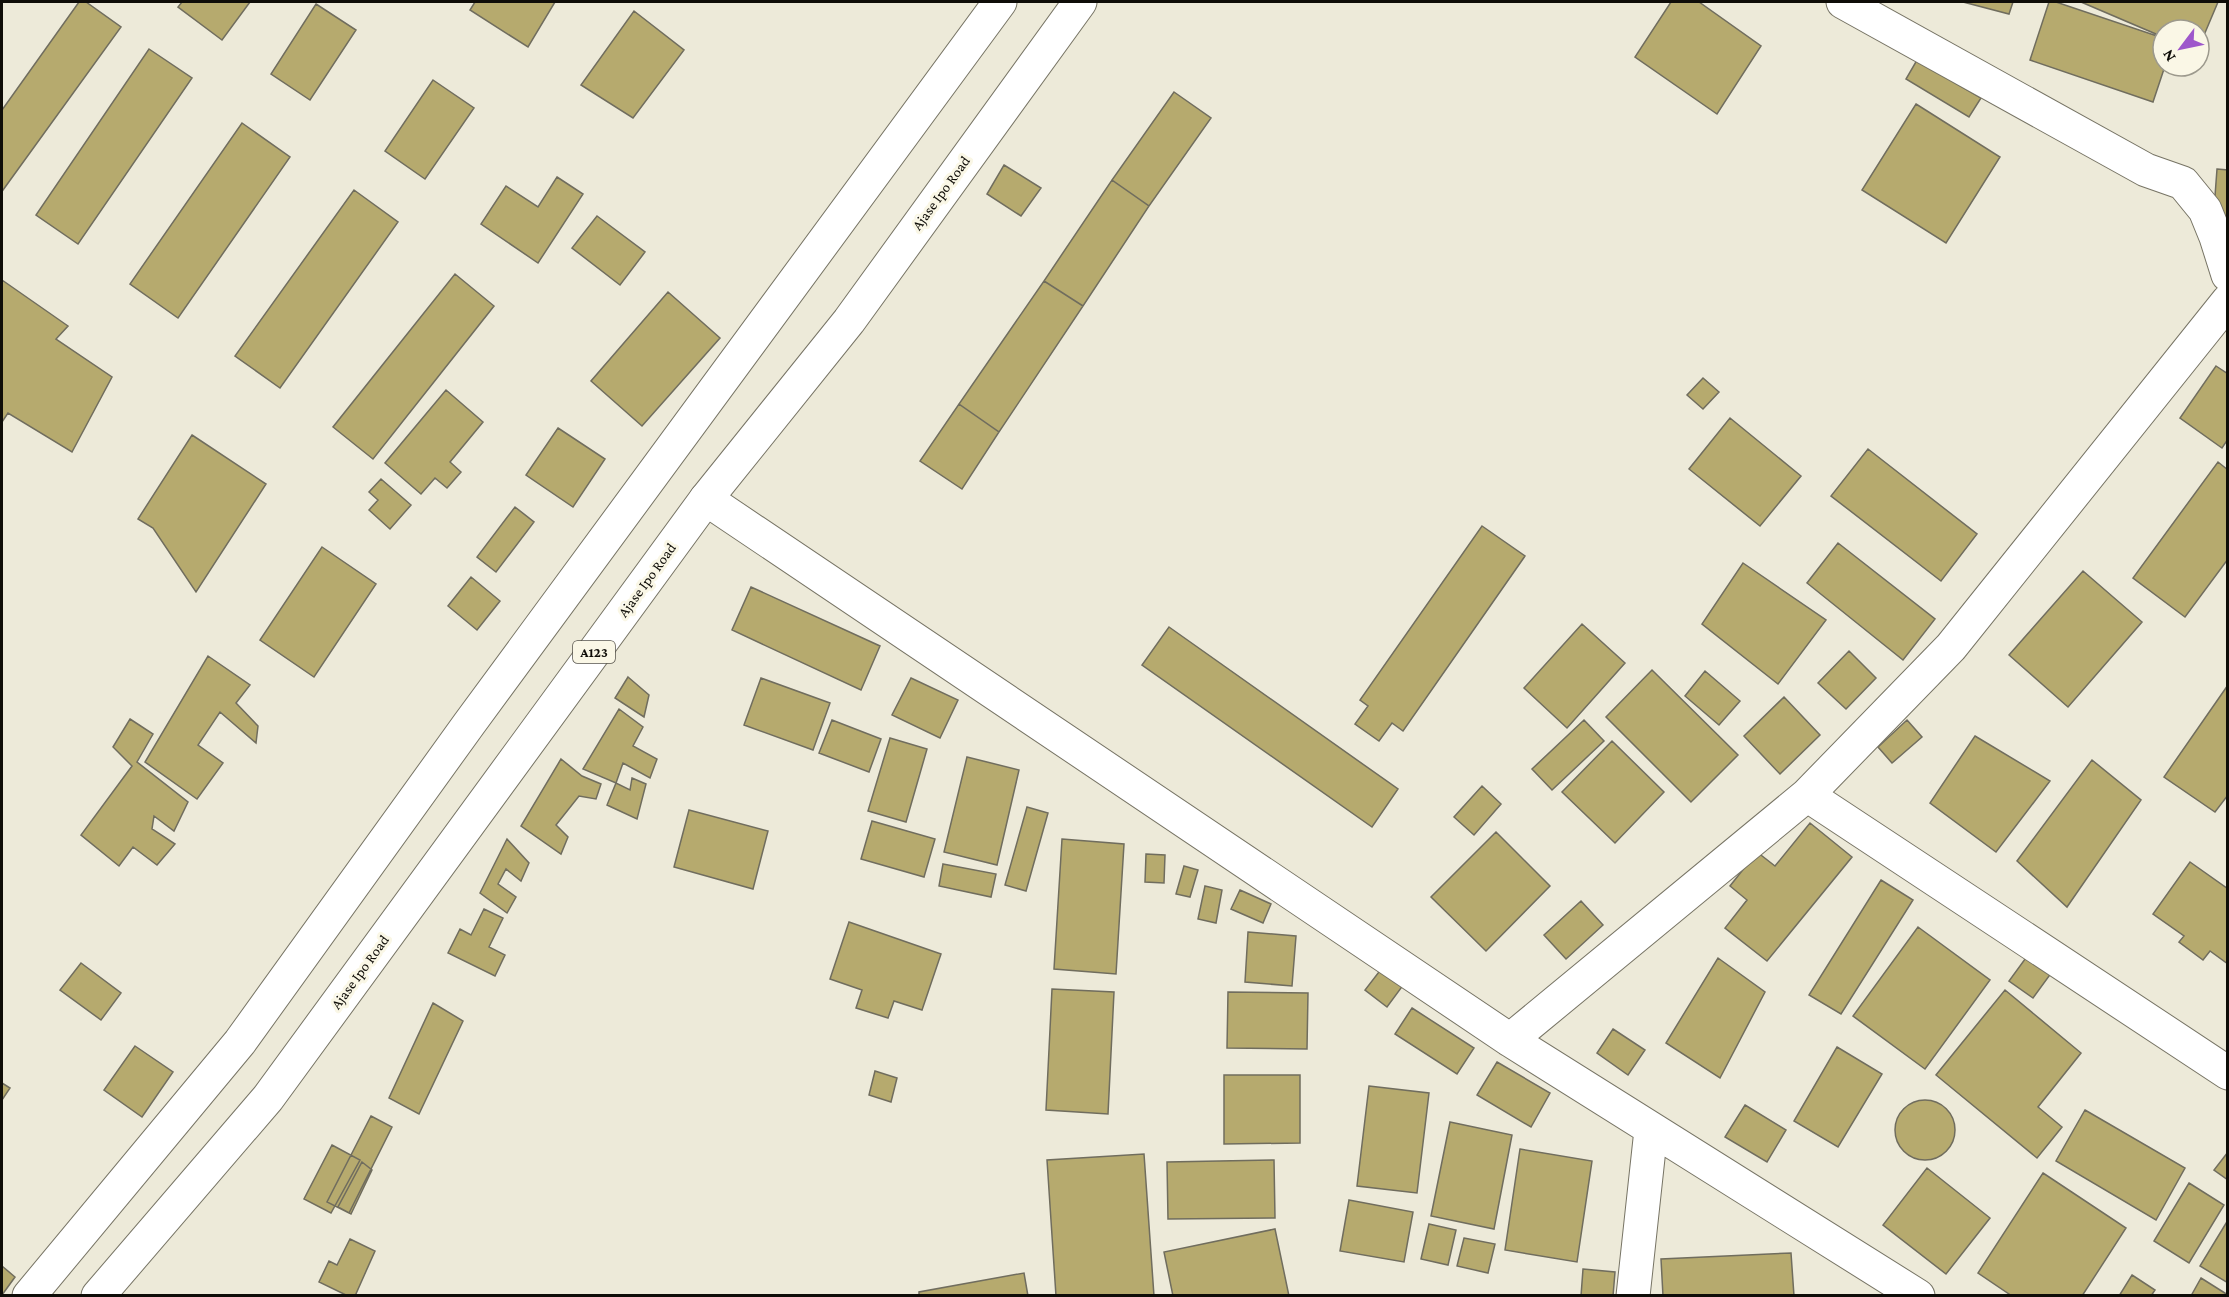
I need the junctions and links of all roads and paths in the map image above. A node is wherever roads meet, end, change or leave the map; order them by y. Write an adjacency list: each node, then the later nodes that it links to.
1 (1000, 2): 11 (main road)
2 (1080, 2): 6 (main road, Ajase Ipo Road / A123)
3 (1843, 2): 4 (main road)
4 (2228, 275)
5 (2228, 301): 7 (main road)
6 (706, 499): 8 (main road); 12 (main road, Ajase Ipo Road / A123)
7 (1807, 795): 8 (main road); 9 (main road)
8 (1510, 1040): 10 (main road)
9 (2228, 1073)
10 (1651, 1130): 13 (main road); 14 (main road)
11 (29, 1296)
12 (98, 1296)
13 (1633, 1296)
14 (1918, 1296)

